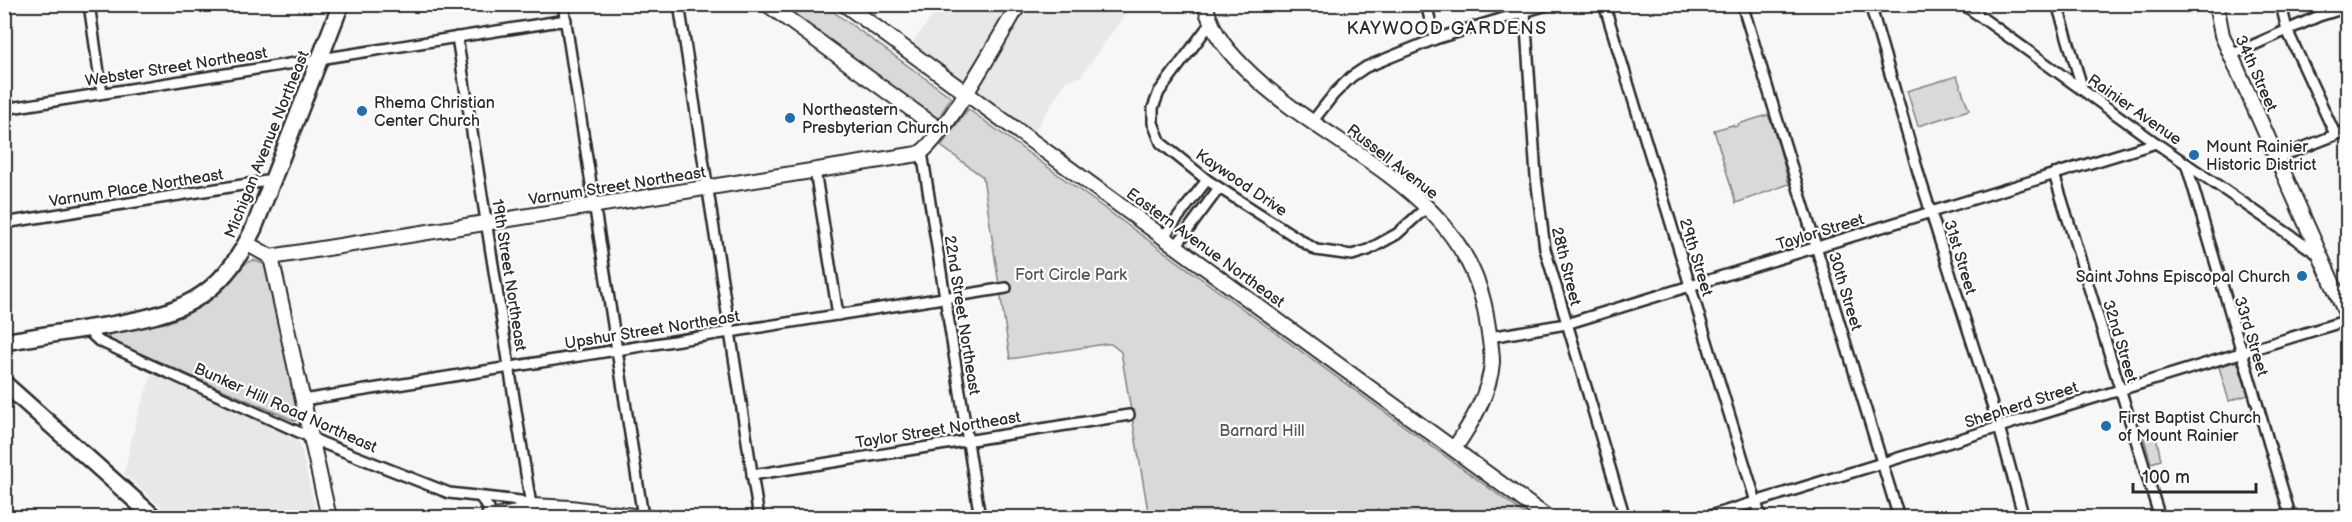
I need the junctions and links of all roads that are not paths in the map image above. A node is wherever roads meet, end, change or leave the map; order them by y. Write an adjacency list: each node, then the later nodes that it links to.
1 (89, 4): 28 (street)
2 (341, 4): 26 (main road, Michigan Avenue Northeast)
3 (563, 4): 20 (street)
4 (679, 4): 43 (street)
5 (767, 4): 32 (street)
6 (844, 4): 29 (street, Eastern Avenue Northeast)
7 (1019, 4): 29 (street)
8 (1205, 4): 21 (street, Russell Avenue)
9 (1426, 4): 24 (street)
10 (1550, 4): 19 (street)
11 (1604, 4): 56 (street, 29th Street)
12 (1742, 4): 53 (street, 30th Street)
13 (1870, 4): 47 (street, 31st Street)
14 (1963, 4): 27 (street, Rainier Avenue)
15 (2057, 4): 27 (street)
16 (2216, 4): 25 (street, 34th Street)
17 (2281, 4): 22 (street)
18 (2348, 7): 22 (street)
19 (1525, 12): 24 (street); 61 (street, 28th Street)
20 (566, 20): 23 (street, Webster Street Northeast); 45 (street)
21 (1210, 24): 31 (street, Russell Avenue); 42 (street, Kaywood Drive)
22 (2287, 30): 25 (street); 34 (street)
23 (457, 37): 26 (street, Webster Street Northeast); 48 (street, 19th Street Northeast)
24 (1435, 39): 31 (street)
25 (2231, 55): 37 (street, 34th Street)
26 (320, 59): 28 (street, Webster Street Northeast); 41 (main road, Michigan Avenue Northeast)
27 (2083, 90): 35 (street, Rainier Avenue)
28 (102, 93): 30 (street, Webster Street Northeast)
29 (966, 93): 32 (street); 50 (street, Eastern Avenue Northeast)
30 (4, 109)
31 (1312, 122): 46 (street, Russell Avenue)
32 (939, 130): 36 (street)
33 (2348, 130): 34 (street)
34 (2335, 134): 37 (street)
35 (2156, 143): 38 (street, Rainier Avenue); 40 (street, Taylor Street)
36 (922, 152): 39 (street, Varnum Street Northeast); 58 (street, 22nd Street Northeast)
37 (2277, 158): 54 (street, 34th Street)
38 (2186, 163): 54 (street, Rainier Avenue); 67 (street, 33rd Street)
39 (815, 170): 43 (street, Varnum Street Northeast); 59 (street)
40 (2054, 174): 47 (street, Taylor Street); 70 (street, 32nd Street)
41 (273, 180): 49 (street, Varnum Place Northeast); 51 (main road, Michigan Avenue Northeast)
42 (1207, 180): 44 (street, Kaywood Drive); 50 (street)
43 (707, 187): 45 (street, Varnum Street Northeast); 63 (street)
44 (1219, 188): 46 (street, Kaywood Drive); 52 (street)
45 (595, 205): 48 (street, Varnum Street Northeast); 66 (street)
46 (1427, 207): 64 (street, Russell Avenue)
47 (1931, 212): 53 (street, Taylor Street); 73 (street, 31st Street)
48 (486, 222): 55 (street, Varnum Street Northeast); 68 (street, 19th Street Northeast)
49 (4, 223)
50 (1163, 237): 52 (street, Eastern Avenue Northeast)
51 (246, 243): 55 (street); 62 (main road, Michigan Avenue Northeast)
52 (1176, 246): 76 (street, Eastern Avenue Northeast)
53 (1818, 247): 56 (street, Taylor Street); 77 (street, 30th Street)
54 (2321, 256): 60 (street, 34th Street)
55 (272, 257): 71 (street)
56 (1690, 286): 61 (street, Taylor Street); 80 (street, 29th Street)
57 (1006, 288): 58 (street, Upshur Street Northeast)
58 (945, 298): 59 (street, Upshur Street Northeast); 75 (street, 22nd Street Northeast)
59 (838, 315): 63 (street, Upshur Street Northeast)
60 (2348, 319): 67 (street, Shepherd Street)
61 (1566, 324): 64 (street, Taylor Street); 93 (street, 28th Street)
62 (86, 329): 65 (main road, Michigan Avenue Northeast); 74 (street, Bunker Hill Road Northeast)
63 (729, 332): 66 (street, Upshur Street Northeast); 78 (street)
64 (1490, 337): 76 (street, Russell Avenue)
65 (4, 342)
66 (617, 350): 68 (street, Upshur Street Northeast); 82 (street)
67 (2241, 353): 70 (street, Shepherd Street); 99 (street, 33rd Street)
68 (509, 367): 71 (street, Upshur Street Northeast); 81 (street, 19th Street Northeast)
69 (4, 383): 84 (main road)
70 (2120, 389): 73 (street, Shepherd Street); 98 (street, 32nd Street)
71 (303, 400): 74 (street)
72 (1129, 415): 75 (street, Taylor Street Northeast)
73 (1999, 427): 77 (street, Shepherd Street); 97 (street, 31st Street)
74 (311, 436): 79 (street, Bunker Hill Road Northeast); 85 (street)
75 (968, 441): 78 (street, Taylor Street Northeast); 91 (street, 22nd Street Northeast)
76 (1454, 449): 92 (street, Eastern Avenue Northeast)
77 (1883, 463): 80 (street, Shepherd Street); 96 (street, 30th Street)
78 (752, 475): 88 (street)
79 (481, 498): 81 (street, Bunker Hill Road Northeast); 86 (street)
80 (1756, 502): 94 (street, Shepherd Street); 95 (street, 29th Street)
81 (532, 512): 82 (street, Bunker Hill Road Northeast); 86 (street)
82 (643, 517): 87 (street, Bunker Hill Road Northeast)
83 (871, 517): 89 (street); 90 (street)
84 (155, 518)
85 (329, 518)
86 (487, 518)
87 (649, 518)
88 (759, 518)
89 (852, 518)
90 (885, 518)
91 (980, 518)
92 (1548, 518)
93 (1626, 518)
94 (1703, 518)
95 (1761, 518)
96 (1899, 518)
97 (2024, 518)
98 (2160, 518)
99 (2290, 518)

